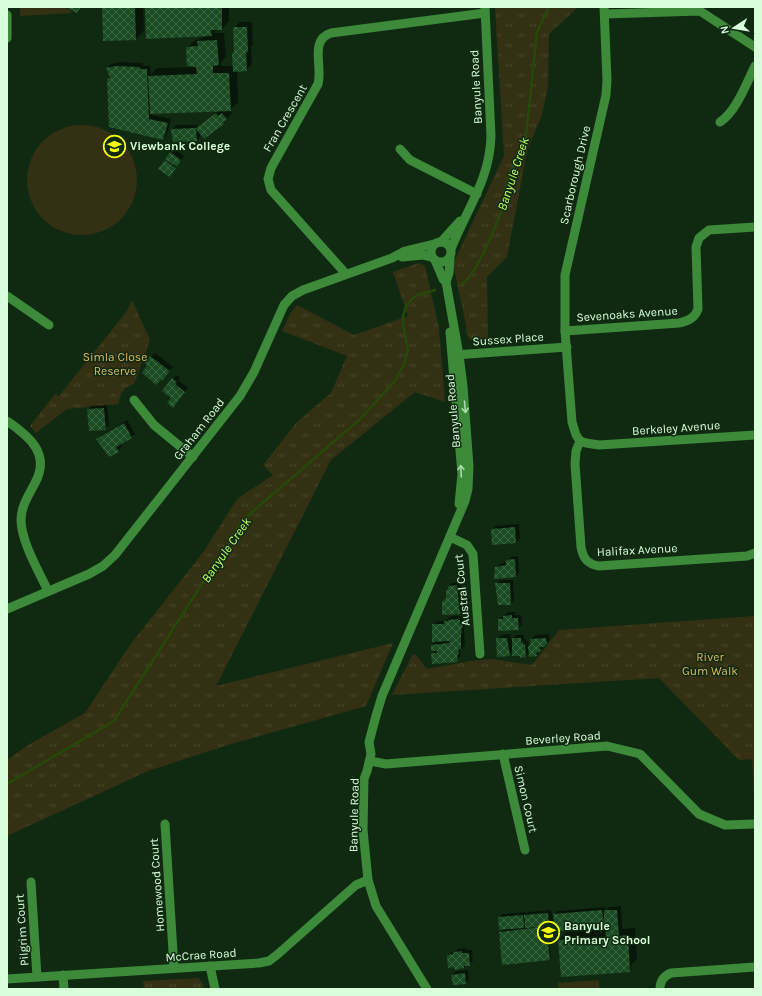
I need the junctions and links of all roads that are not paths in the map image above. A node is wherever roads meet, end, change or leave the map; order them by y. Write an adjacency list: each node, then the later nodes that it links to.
1 (485, 10): 9 (street, Banyule Road); 16 (street, Fran Crescent)
2 (604, 10): 5 (street); 20 (street, Scarborough Drive)
3 (7, 16): 4 (street)
4 (7, 38)
5 (755, 47)
6 (755, 66): 7 (street)
7 (720, 122)
8 (400, 149): 9 (street)
9 (477, 194): 10 (street, Banyule Road)
10 (470, 209): 12 (street, Banyule Road); 13 (street, Banyule Road)
11 (755, 227): 20 (street, Sevenoaks Avenue)
12 (438, 243): 13 (street); 14 (street, Graham Road); 15 (street)
13 (451, 253): 15 (street); 17 (street, Banyule Road)
14 (392, 258): 15 (street, Graham Road); 16 (street, Graham Road)
15 (434, 259): 17 (street, Banyule Road)
16 (346, 274): 27 (street, Graham Road)
17 (446, 282): 22 (street, Banyule Road)
18 (7, 296): 19 (street)
19 (49, 325)
20 (565, 331): 21 (street, Scarborough Drive)
21 (566, 347): 22 (street, Sussex Place); 26 (street, Halifax Avenue)
22 (455, 355): 28 (street, Banyule Road, one-way to 22); 28 (street, Banyule Road, one-way to 28)
23 (134, 400): 27 (street)
24 (7, 421): 31 (street)
25 (755, 435): 26 (street, Berkeley Avenue)
26 (578, 445): 30 (street, Halifax Avenue)
27 (193, 457): 31 (street, Graham Road)
28 (455, 523): 29 (street, Banyule Road)
29 (450, 536): 33 (street, Austral Court); 35 (street, Banyule Road)
30 (755, 553)
31 (48, 592): 32 (street, Graham Road)
32 (7, 609)
33 (480, 654)
34 (503, 754): 35 (street, Beverley Road); 37 (street, Beverley Road); 38 (street, Simon Court)
35 (370, 761): 39 (street, Banyule Road)
36 (165, 824): 43 (street, Homewood Court)
37 (755, 824)
38 (525, 850)
39 (368, 880): 41 (street, McCrae Road); 49 (street, Banyule Road)
40 (31, 882): 45 (street, Pilgrim Court)
41 (210, 966): 43 (street, McCrae Road); 48 (street)
42 (755, 967): 50 (street)
43 (174, 968): 44 (street, McCrae Road)
44 (63, 975): 45 (street, McCrae Road); 47 (street)
45 (37, 977): 46 (street, McCrae Road)
46 (7, 979)
47 (64, 989)
48 (215, 989)
49 (427, 989)
50 (660, 989)

